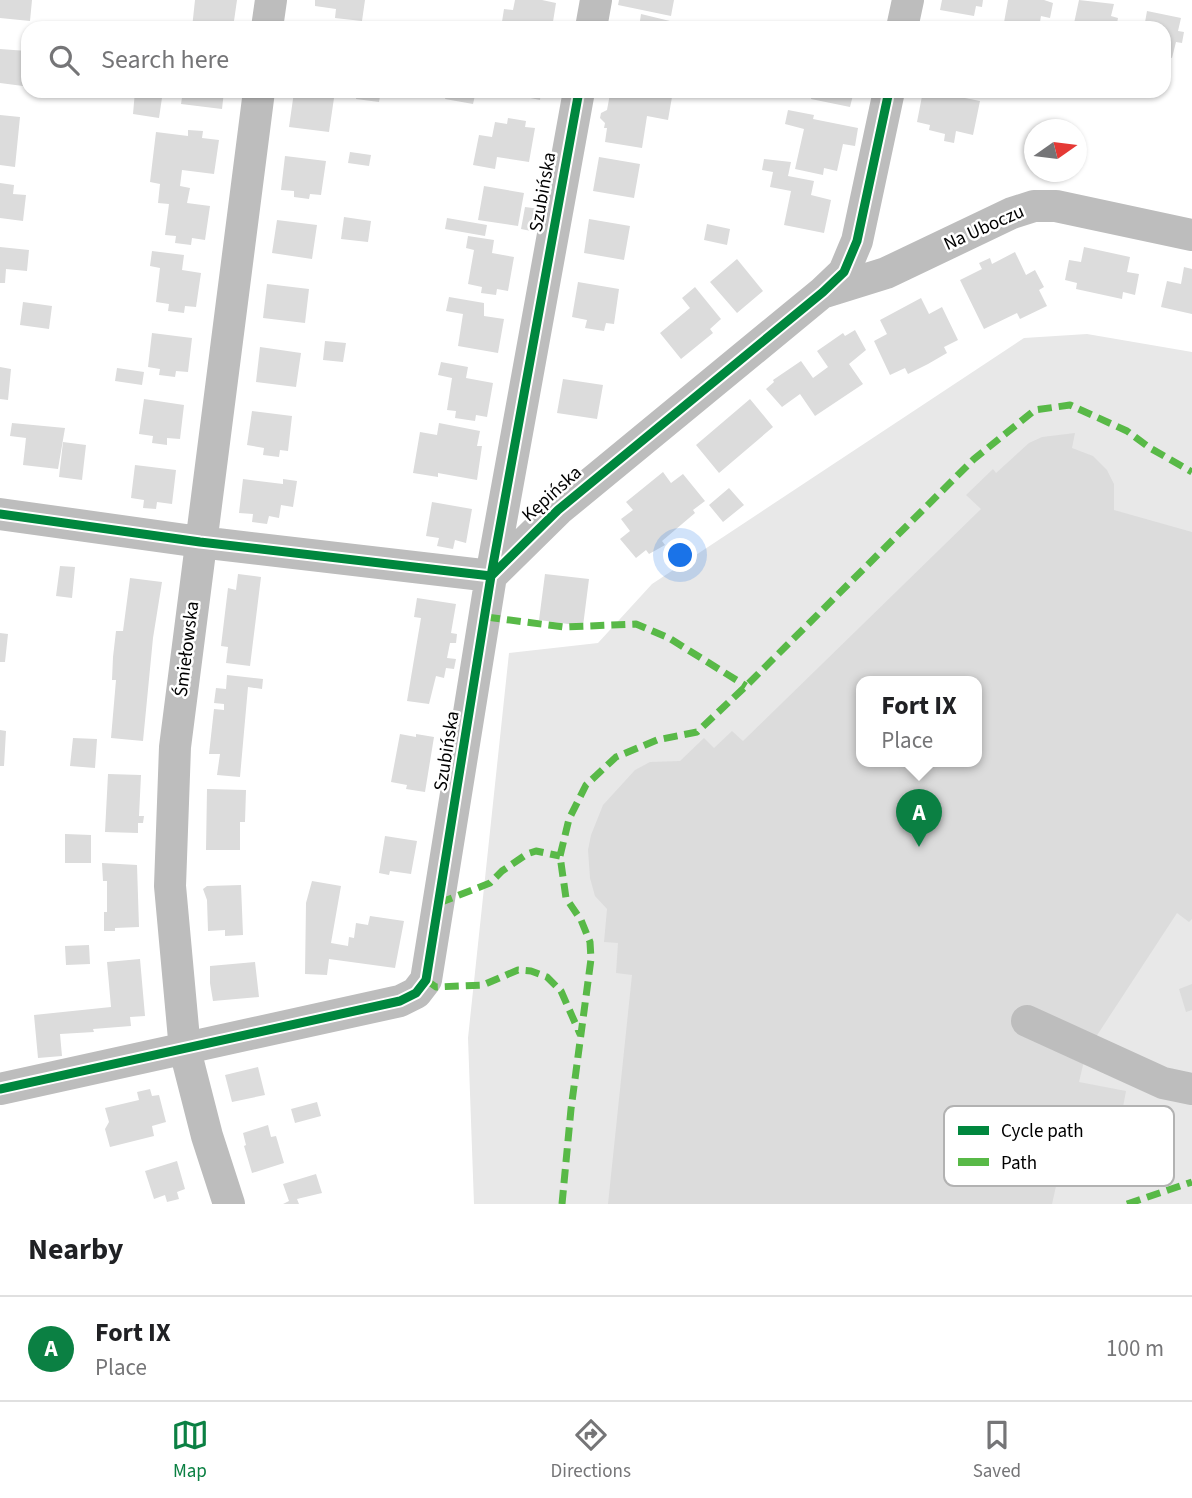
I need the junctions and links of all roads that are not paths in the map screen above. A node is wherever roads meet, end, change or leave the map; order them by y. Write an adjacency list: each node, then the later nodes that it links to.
1 (271, 0): 4 (street)
2 (596, 0): 5 (street)
3 (908, 0): 6 (street)
4 (268, 21)
5 (592, 21)
6 (904, 21)
7 (258, 98): 13 (street, Śmiełowska)
8 (578, 98): 14 (street, Szubińska)
9 (888, 98): 11 (street, Kępińska)
10 (1192, 235): 11 (street, Na Uboczu)
11 (823, 292): 14 (street, Kępińska)
12 (0, 514): 13 (street)
13 (200, 541): 14 (street); 16 (street, Śmiełowska)
14 (491, 576): 16 (street, Szubińska)
15 (1027, 1021): 17 (street)
16 (185, 1050): 18 (street, Szubińska); 19 (street, Śmiełowska)
17 (1192, 1089)
18 (0, 1090)
19 (229, 1204)

